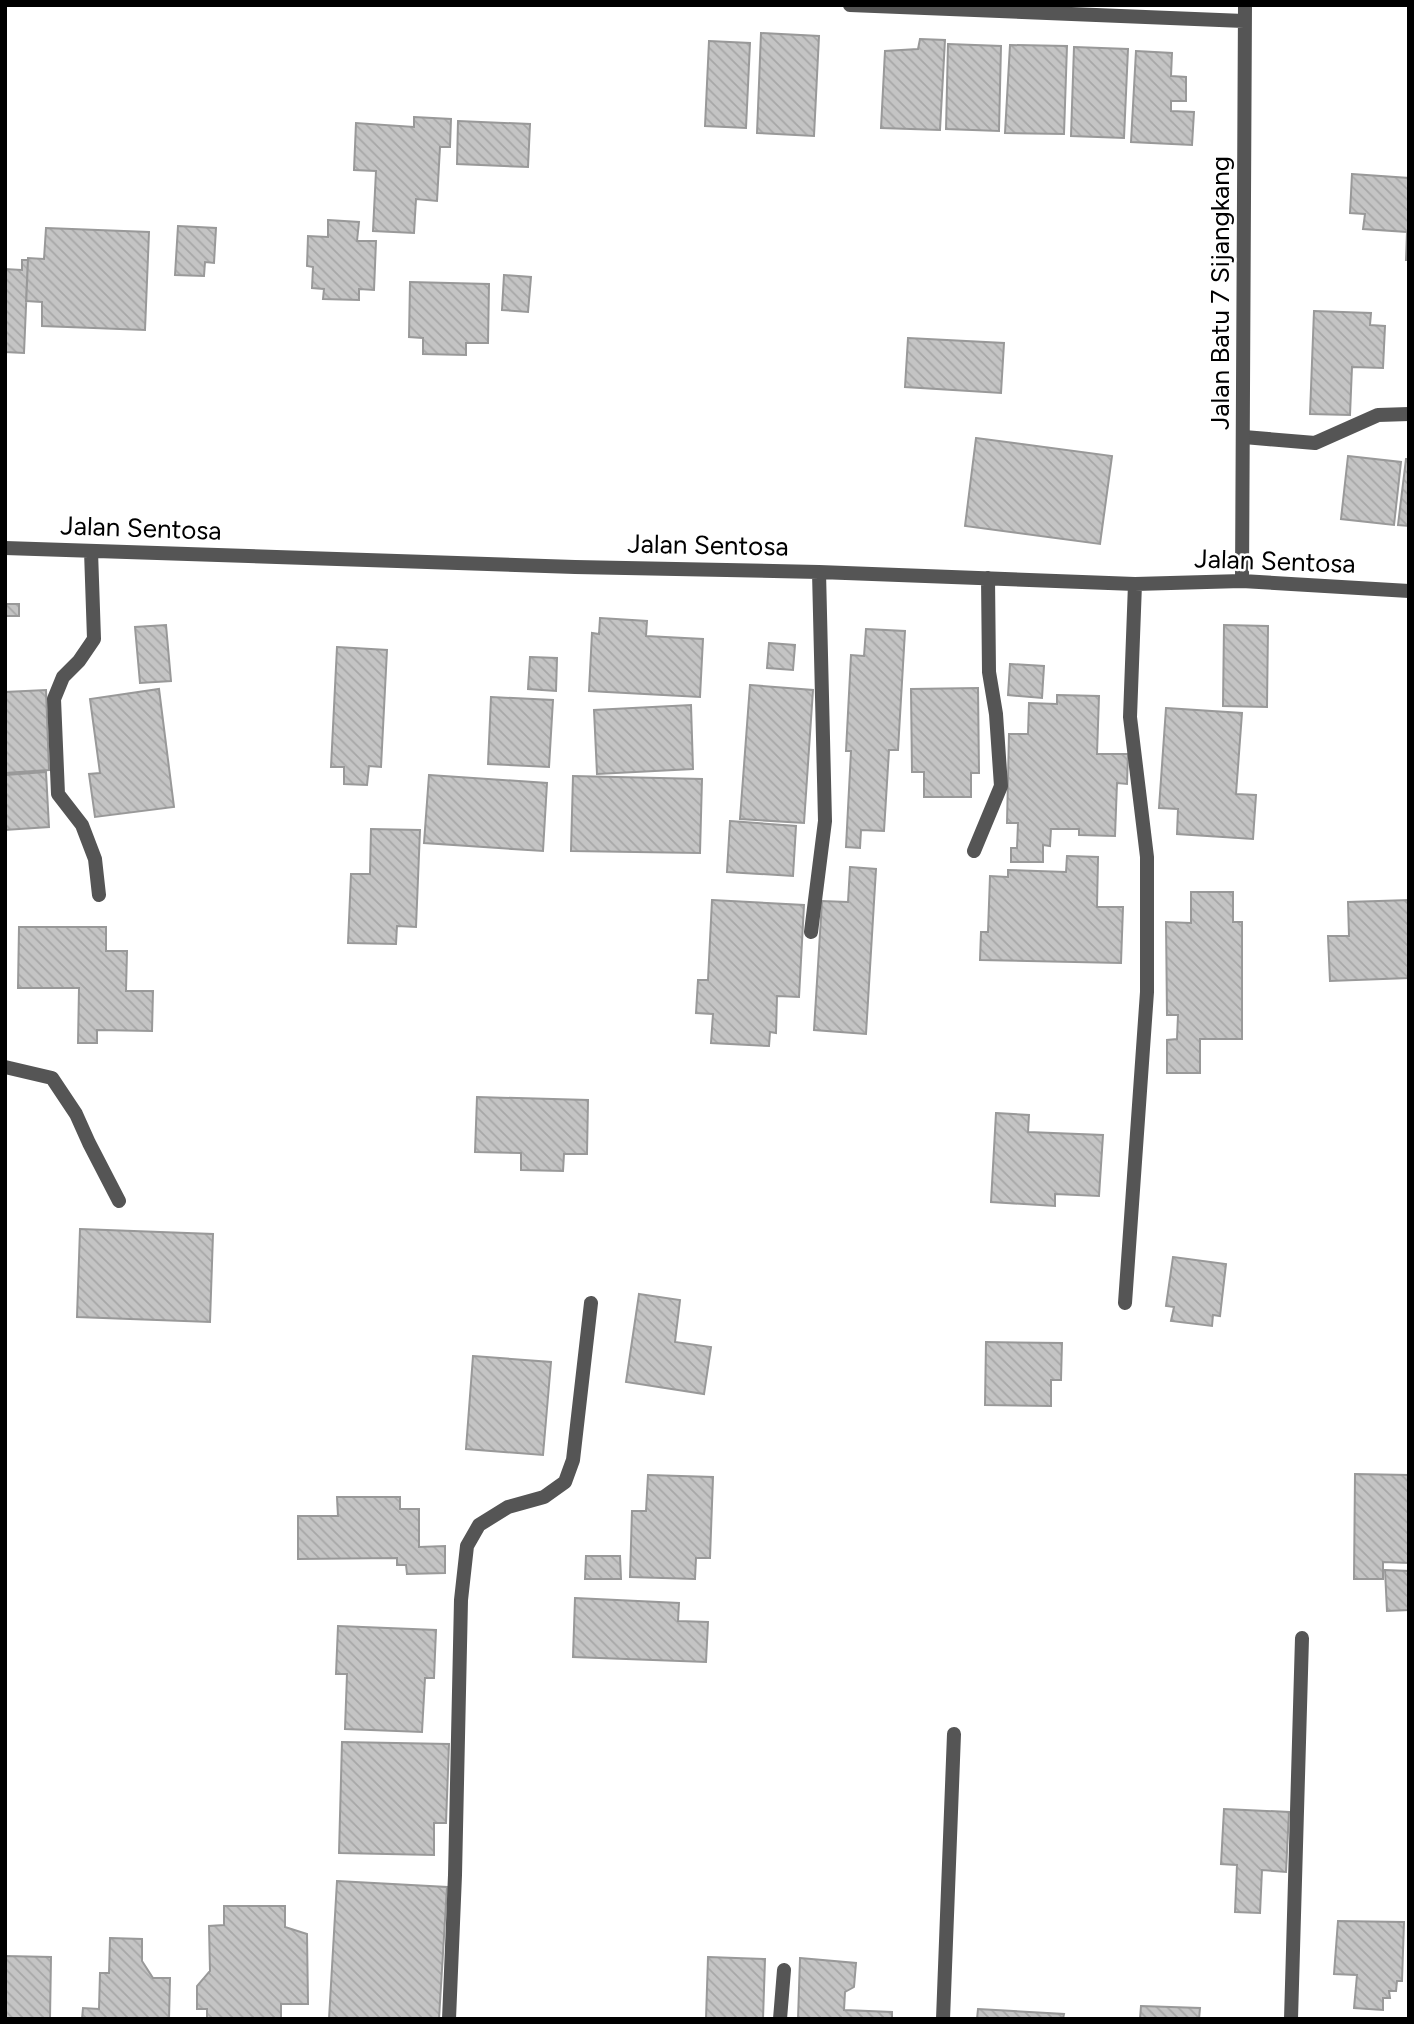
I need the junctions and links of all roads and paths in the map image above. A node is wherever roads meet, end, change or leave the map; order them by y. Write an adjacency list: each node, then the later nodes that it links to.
1 (850, 5): 3 (street)
2 (1245, 5): 3 (street, Jalan Batu 7 Sijangkang)
3 (1244, 21): 5 (street, Jalan Batu 7 Sijangkang)
4 (1409, 414): 5 (street)
5 (1244, 438): 10 (street, Jalan Batu 7 Sijangkang)
6 (5, 548): 7 (street, Jalan Sentosa)
7 (91, 551): 8 (street, Jalan Sentosa); 14 (street)
8 (818, 572): 9 (street, Jalan Sentosa); 15 (street)
9 (988, 578): 11 (street, Jalan Sentosa); 13 (street)
10 (1242, 581): 11 (street, Jalan Sentosa); 12 (street, Jalan Sentosa)
11 (1135, 584): 19 (street)
12 (1409, 591)
13 (974, 851)
14 (99, 895)
15 (811, 932)
16 (5, 1067): 17 (street)
17 (119, 1201)
18 (591, 1303): 23 (street)
19 (1125, 1303)
20 (1302, 1638): 26 (street)
21 (954, 1734): 25 (street)
22 (784, 1970): 24 (street)
23 (449, 2019)
24 (780, 2019)
25 (943, 2019)
26 (1291, 2019)

